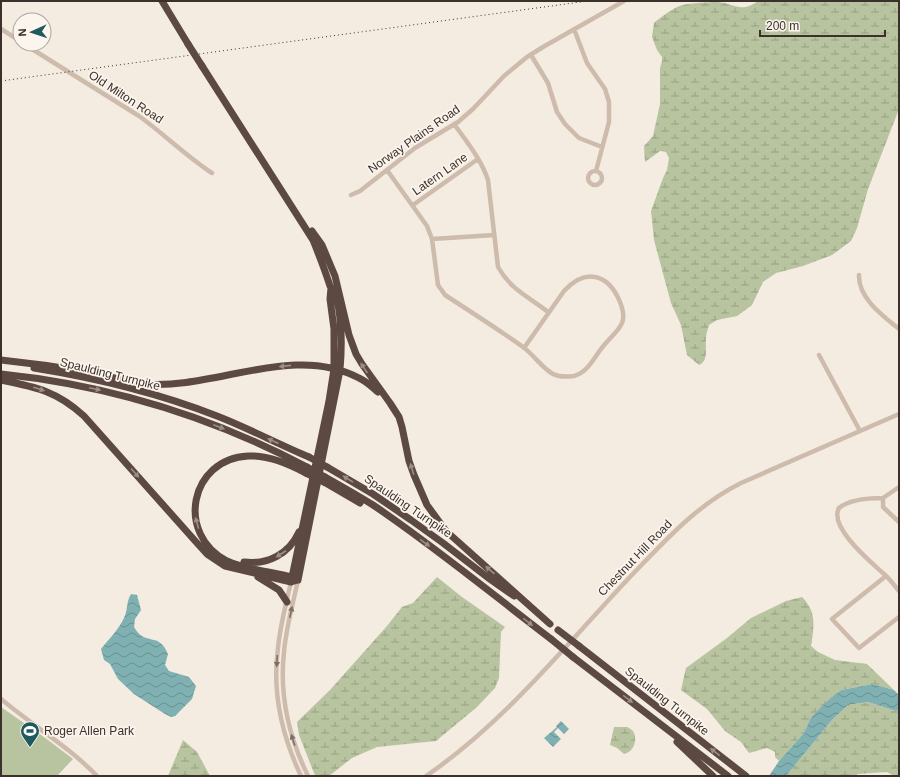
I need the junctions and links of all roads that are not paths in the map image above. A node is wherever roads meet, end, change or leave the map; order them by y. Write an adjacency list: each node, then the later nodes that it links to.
1 (161, 1): 16 (highway, bridge)
2 (624, 1): 4 (street, Norway Plains Road)
3 (1, 29): 5 (street)
4 (574, 29): 7 (street, Norway Plains Road); 9 (street)
5 (12, 36)
6 (37, 52): 13 (street, Old Milton Road)
7 (531, 55): 8 (street, Norway Plains Road); 9 (street)
8 (454, 124): 10 (street); 11 (street, Norway Plains Road)
9 (602, 147): 12 (street)
10 (478, 159): 15 (street, Latern Lane); 17 (street)
11 (386, 170): 14 (street, Norway Plains Road); 15 (street)
12 (596, 171)
13 (212, 173)
14 (351, 195)
15 (413, 205): 18 (street)
16 (304, 225): 26 (highway); 29 (highway, one-way to 16)
17 (494, 235): 18 (street); 20 (street)
18 (432, 239): 22 (street)
19 (859, 275): 21 (street)
20 (548, 312): 22 (street); 22 (street)
21 (899, 329)
22 (524, 348)
23 (819, 355): 31 (street)
24 (1, 360): 26 (highway, one-way to 24)
25 (1, 364): 44 (highway, Spaulding Turnpike, one-way to 25, bridge)
26 (337, 370): 29 (highway); 35 (highway); 40 (highway)
27 (1, 374): 32 (highway, Spaulding Turnpike, one-way to 32)
28 (1, 380): 38 (highway, one-way to 38)
29 (388, 399): 44 (highway, one-way to 29)
30 (899, 414): 31 (street, Chestnut Hill Road)
31 (860, 431): 50 (street, Chestnut Hill Road)
32 (307, 470): 37 (highway, one-way to 32); 46 (highway, Spaulding Turnpike, one-way to 46, bridge)
33 (899, 487): 34 (street)
34 (883, 498): 36 (street); 39 (street)
35 (306, 509): 37 (highway, one-way to 37); 40 (highway)
36 (899, 522)
37 (218, 555): 40 (highway)
38 (243, 571): 40 (highway); 42 (highway)
39 (886, 576): 41 (street); 43 (street)
40 (294, 580): 42 (street); 49 (street, one-way to 40)
41 (899, 591)
42 (287, 602): 48 (street, one-way to 48)
43 (899, 617)
44 (550, 624): 53 (highway, Spaulding Turnpike, one-way to 44, bridge)
45 (1, 700): 47 (street)
46 (643, 711): 51 (highway); 52 (highway, Spaulding Turnpike)
47 (98, 776)
48 (301, 776)
49 (308, 776)
50 (427, 776)
51 (713, 776)
52 (728, 776)
53 (746, 776)

